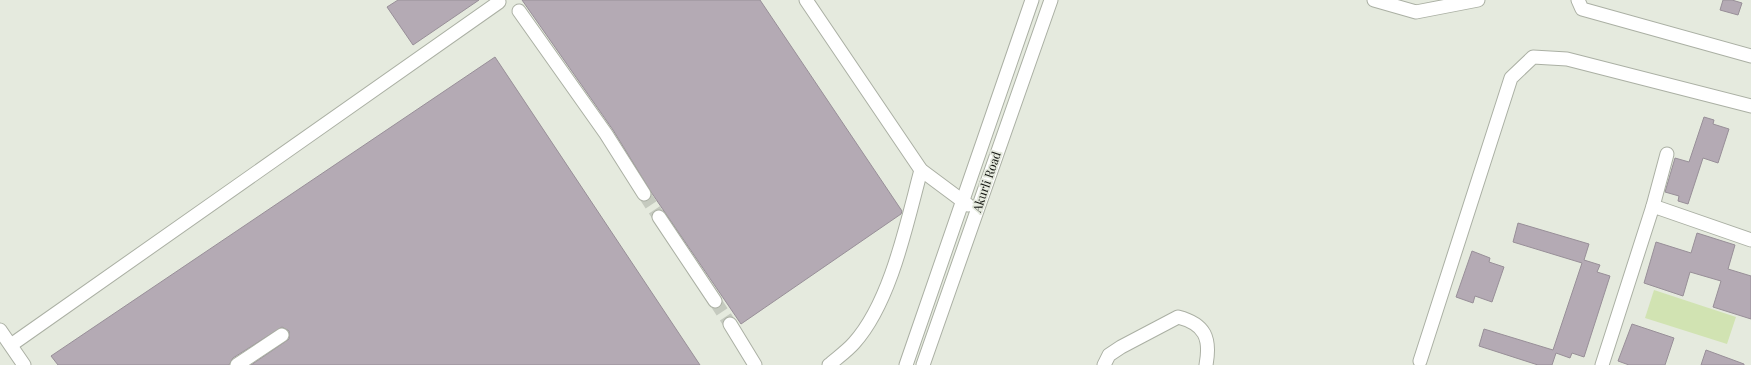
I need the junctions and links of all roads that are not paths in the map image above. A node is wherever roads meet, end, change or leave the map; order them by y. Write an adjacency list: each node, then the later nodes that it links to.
1 (806, 0): 18 (street)
2 (1032, 0): 9 (street, Akurli Road)
3 (1051, 0): 10 (street, Akurli Road)
4 (1374, 0): 5 (street)
5 (1478, 0)
6 (1578, 0): 11 (street)
7 (499, 2): 31 (street)
8 (519, 11): 19 (street)
9 (1022, 28): 10 (street); 12 (street, Akurli Road)
10 (1039, 32): 13 (street, Akurli Road)
11 (1751, 56)
12 (1007, 74): 13 (street); 15 (street, Akurli Road)
13 (1023, 80): 16 (street, Akurli Road)
14 (1751, 106): 32 (street)
15 (986, 133): 16 (street); 20 (street, Akurli Road)
16 (1002, 139): 22 (street, Akurli Road)
17 (1667, 154): 21 (street)
18 (920, 170): 20 (street); 36 (street)
19 (644, 194)
20 (963, 201): 22 (street); 25 (street, Akurli Road)
21 (1653, 206): 24 (street); 41 (street)
22 (977, 211): 27 (street, Akurli Road)
23 (658, 217): 26 (street)
24 (1751, 240)
25 (930, 296): 27 (street); 37 (street, Akurli Road)
26 (715, 301)
27 (946, 301): 38 (street, Akurli Road)
28 (730, 324): 35 (street)
29 (0, 330): 31 (street)
30 (282, 335): 34 (street)
31 (11, 345): 33 (street)
32 (1420, 361)
33 (24, 365)
34 (237, 365)
35 (755, 365)
36 (829, 365)
37 (906, 365)
38 (923, 365)
39 (1104, 365): 40 (street)
40 (1206, 365)
41 (1602, 365)

